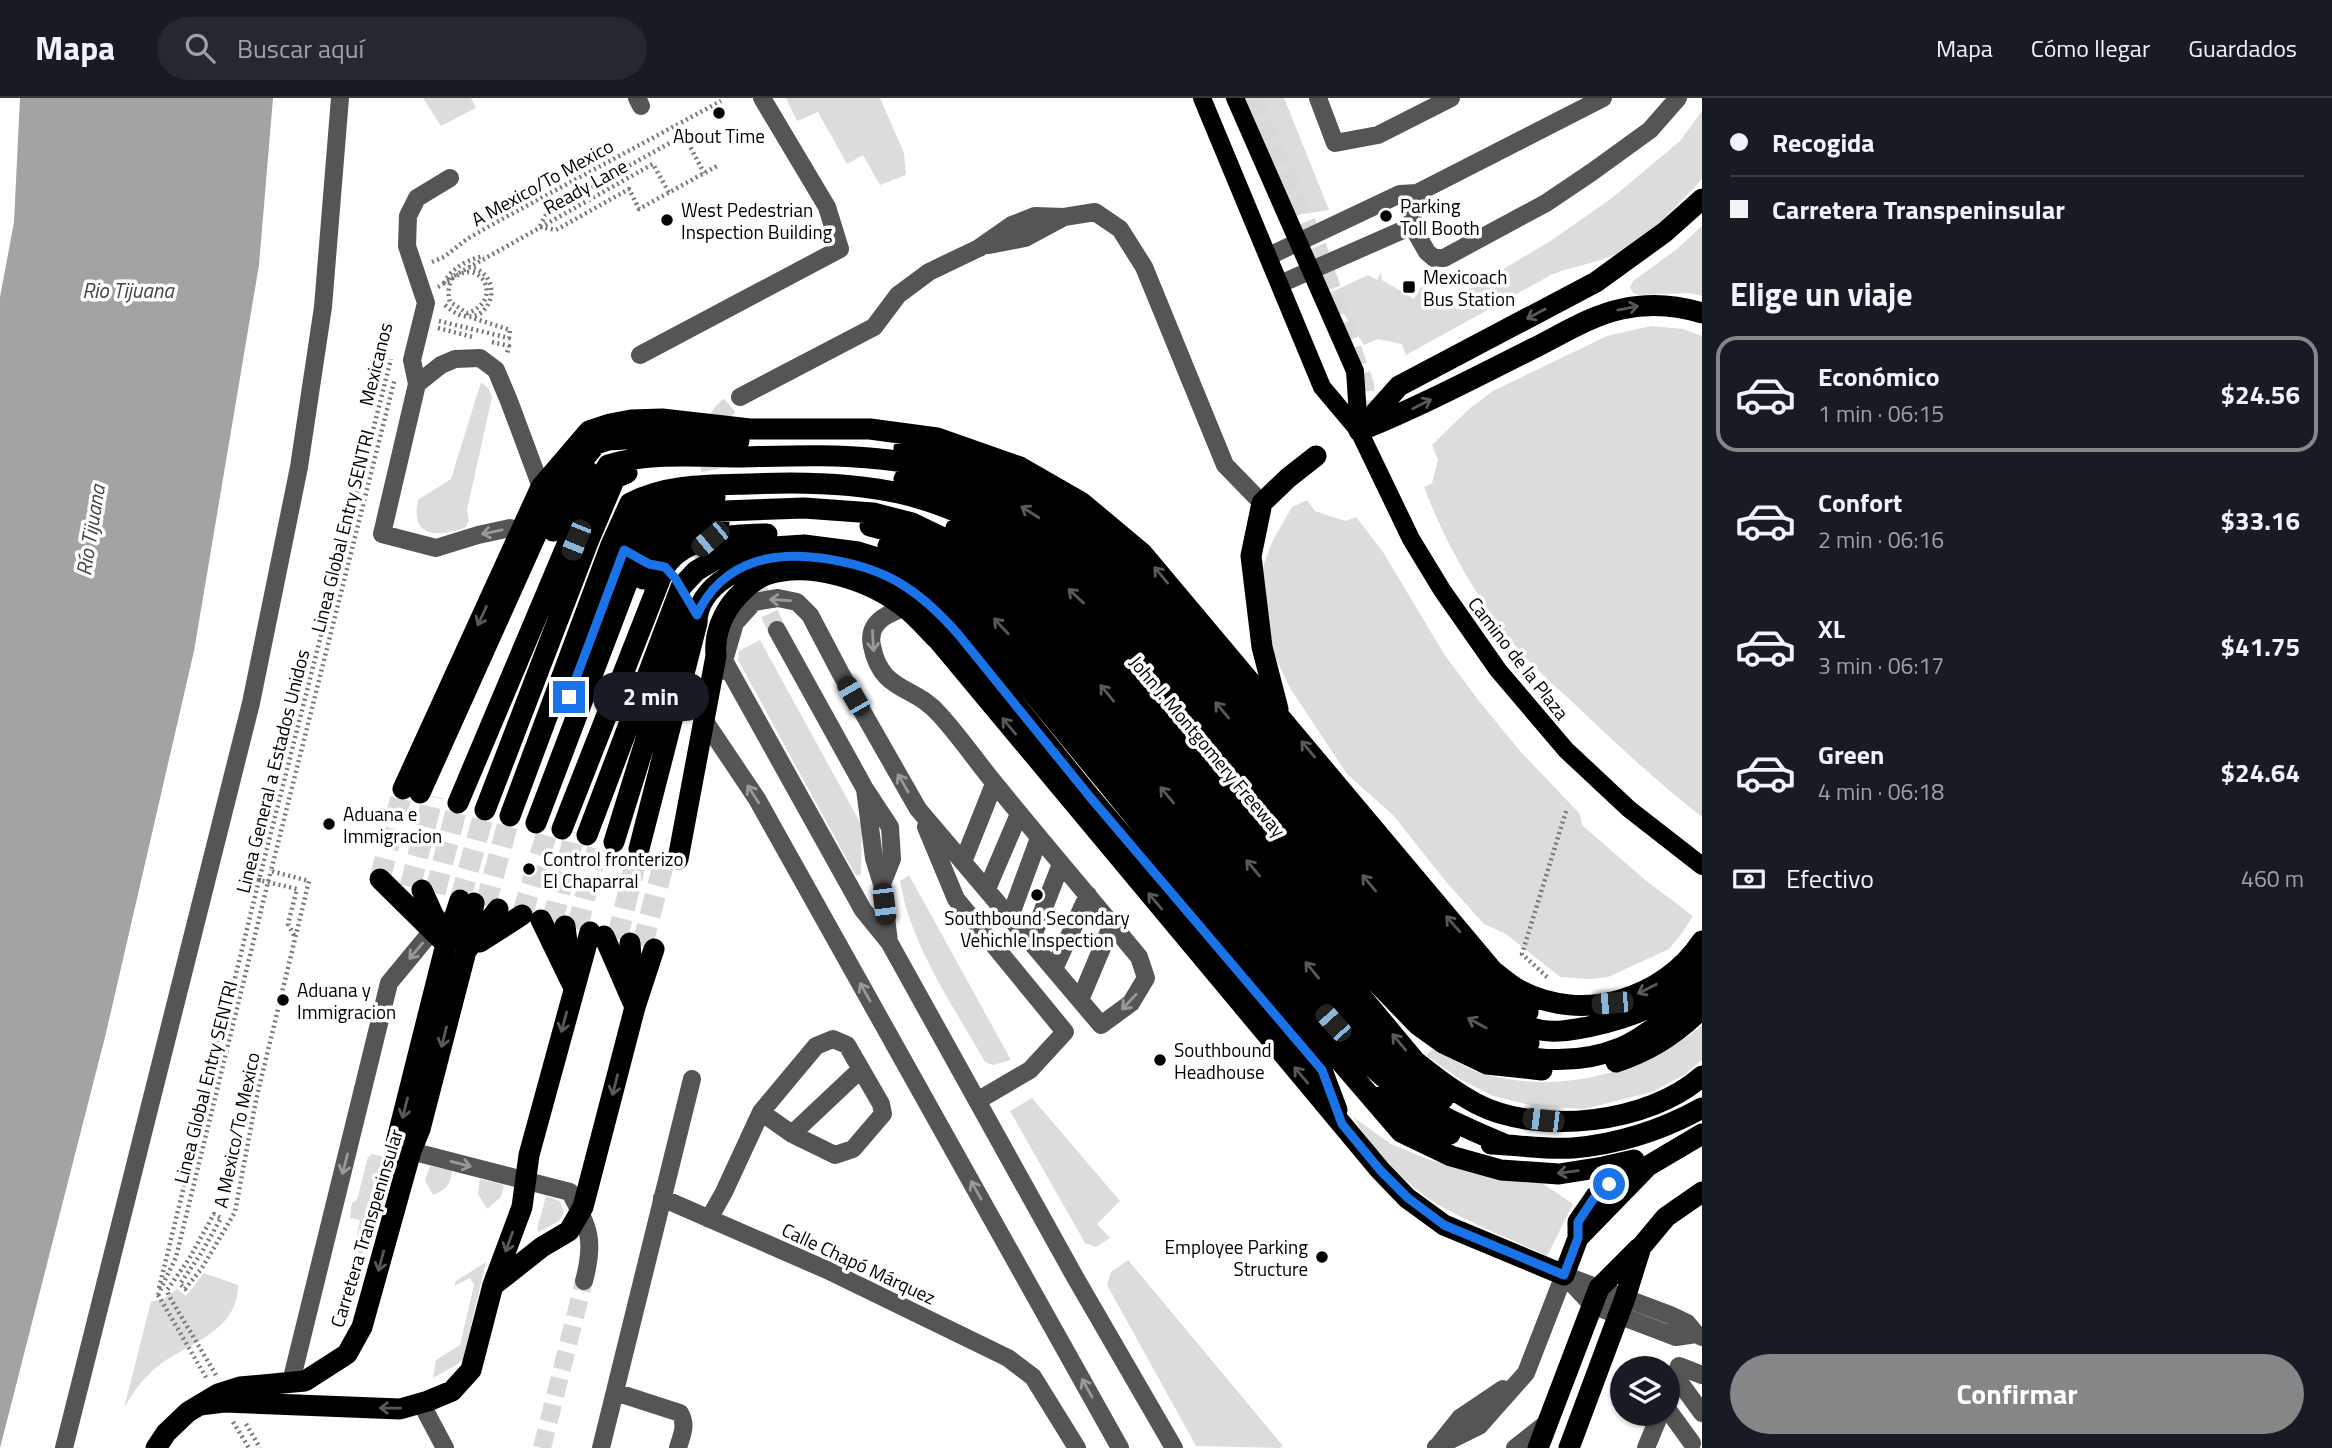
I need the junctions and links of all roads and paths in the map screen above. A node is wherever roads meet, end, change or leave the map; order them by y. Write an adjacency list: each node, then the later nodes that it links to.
1 (340, 98): 112 (street)
2 (762, 98): 30 (street)
3 (1202, 98): 20 (main road, Camino de la Plaza)
4 (1235, 98): 18 (main road, Camino de la Plaza)
5 (1318, 98): 6 (street)
6 (1451, 98)
7 (1603, 98): 14 (street)
8 (1678, 98): 16 (street)
9 (721, 101): 21 (path, A Mexico/To Mexico)
10 (718, 166): 11 (path)
11 (704, 173): 13 (path); 17 (path)
12 (450, 178): 21 (street)
13 (669, 193): 17 (path); 17 (path, Ready Lane)
14 (1417, 193): 16 (street); 18 (street)
15 (1702, 199): 33 (highway, one-way to 33)
16 (1412, 226): 22 (street)
17 (539, 227): 19 (path)
18 (1298, 243): 20 (street); 22 (main road, Camino de la Plaza)
19 (492, 255): 24 (path); 24 (path)
20 (1269, 256): 23 (main road, Camino de la Plaza)
21 (412, 265): 31 (street)
22 (1311, 271): 23 (street); 33 (main road, Camino de la Plaza)
23 (1280, 284): 33 (main road, Camino de la Plaza)
24 (442, 289): 25 (path)
25 (426, 292)
26 (439, 299): 28 (path)
27 (1702, 313): 33 (highway, one-way to 27)
28 (509, 338)
29 (392, 353): 54 (path, Linea General a Estados Unidos)
30 (640, 355)
31 (417, 383): 36 (street); 39 (street, one-way to 31)
32 (740, 397): 37 (street)
33 (1359, 431): 53 (main road, Camino de la Plaza)
34 (662, 447): 39 (highway); 39 (highway); 40 (highway, one-way to 34)
35 (1316, 456): 37 (highway)
36 (541, 487): 39 (highway); 39 (highway)
37 (1262, 503): 42 (highway)
38 (713, 549): 39 (highway); 39 (highway); 40 (highway)
39 (637, 554): 40 (highway); 40 (highway); 40 (highway); 40 (highway); 40 (highway); 43 (highway); 46 (street, one-way to 39); 49 (highway); 49 (highway); 49 (highway); 49 (highway); 49 (highway); 49 (highway); 49 (highway); 49 (highway, one-way to 49); 63 (street)
40 (1006, 567): 42 (highway, one-way to 40); 44 (street, one-way to 44); 64 (highway, one-way to 40); 67 (highway, one-way to 40); 70 (highway, John J. Montgomery Freeway); 72 (highway); 73 (highway, one-way to 40); 75 (highway, one-way to 40); 81 (highway, one-way to 40); 89 (highway, one-way to 40)
41 (777, 631): 63 (street)
42 (1279, 715): 62 (highway, one-way to 42)
43 (707, 726): 49 (highway); 120 (street, one-way to 43)
44 (994, 783): 47 (street); 51 (street)
45 (1567, 808): 48 (path)
46 (918, 809): 51 (street); 76 (street)
47 (1020, 814): 50 (street); 55 (street)
48 (1562, 822)
49 (542, 824)
50 (1040, 838): 52 (street); 57 (street)
51 (963, 862): 55 (street)
52 (1061, 864): 56 (street); 61 (street)
53 (1702, 866)
54 (259, 880): 60 (path); 92 (path, Linea General a Estados Unidos)
55 (987, 889): 57 (street)
56 (1088, 895): 59 (street); 65 (street)
57 (1010, 917): 61 (street)
58 (498, 919): 66 (highway); 66 (highway); 69 (highway); 69 (highway); 83 (highway, Carretera Transpeninsular, one-way to 83); 98 (street, one-way to 98)
59 (1112, 924): 68 (street); 68 (street, one-way to 68)
60 (295, 937): 92 (path, Linea Global Entry SENTRI); 97 (path, A Mexico/To Mexico)
61 (1031, 941): 65 (street)
62 (1702, 941)
63 (889, 942): 76 (street)
64 (1702, 968)
65 (1054, 969): 68 (street)
66 (573, 986): 84 (highway, one-way to 84)
67 (1702, 988)
68 (1080, 1000)
69 (635, 1007): 87 (highway, one-way to 87)
70 (1702, 1009)
71 (861, 1069): 78 (street); 80 (street); 80 (street)
72 (1351, 1073): 81 (highway); 82 (highway, one-way to 72)
73 (1702, 1076)
74 (692, 1079): 86 (street)
75 (1702, 1091)
76 (977, 1101): 121 (street)
77 (1702, 1108): 81 (highway)
78 (761, 1112): 80 (street); 88 (street)
79 (1702, 1133): 82 (highway)
80 (793, 1134)
81 (1504, 1144)
82 (1682, 1146): 89 (highway)
83 (403, 1149): 84 (street, one-way to 84); 98 (highway, Carretera Transpeninsular, one-way to 98)
84 (525, 1180): 87 (street); 91 (highway, one-way to 91)
85 (1702, 1192): 93 (highway)
86 (662, 1198): 88 (street, Calle Chapó Márquez); 100 (street)
87 (580, 1212): 90 (street); 91 (highway)
88 (709, 1219): 119 (street, Calle Chapó Márquez)
89 (1564, 1275): 93 (street); 122 (street)
90 (584, 1281)
91 (493, 1286): 102 (highway)
92 (158, 1295): 101 (path)
93 (1615, 1304): 94 (street); 107 (highway); 125 (highway); 126 (highway); 127 (highway)
94 (1699, 1336)
95 (1680, 1367): 96 (street)
96 (1702, 1375)
97 (218, 1378)
98 (291, 1382): 101 (highway, Carretera Transpeninsular)
99 (1680, 1383): 105 (street)
100 (615, 1392): 117 (street); 118 (street)
101 (207, 1397): 102 (highway, one-way to 101); 113 (highway, Carretera Transpeninsular)
102 (421, 1404): 116 (street)
103 (228, 1413): 114 (path)
104 (239, 1413): 115 (path)
105 (1702, 1413)
106 (1702, 1420): 111 (street)
107 (1548, 1422): 123 (street); 124 (highway)
108 (1657, 1426): 110 (street)
109 (1679, 1426): 111 (street)
110 (1651, 1445)
111 (1692, 1446)
112 (64, 1448)
113 (156, 1448)
114 (249, 1448)
115 (260, 1448)
116 (445, 1448)
117 (601, 1448)
118 (678, 1448)
119 (1077, 1448)
120 (1120, 1448)
121 (1174, 1448)
122 (1436, 1448)
123 (1515, 1448)
124 (1538, 1448)
125 (1554, 1448)
126 (1569, 1448)
127 (1584, 1448)

